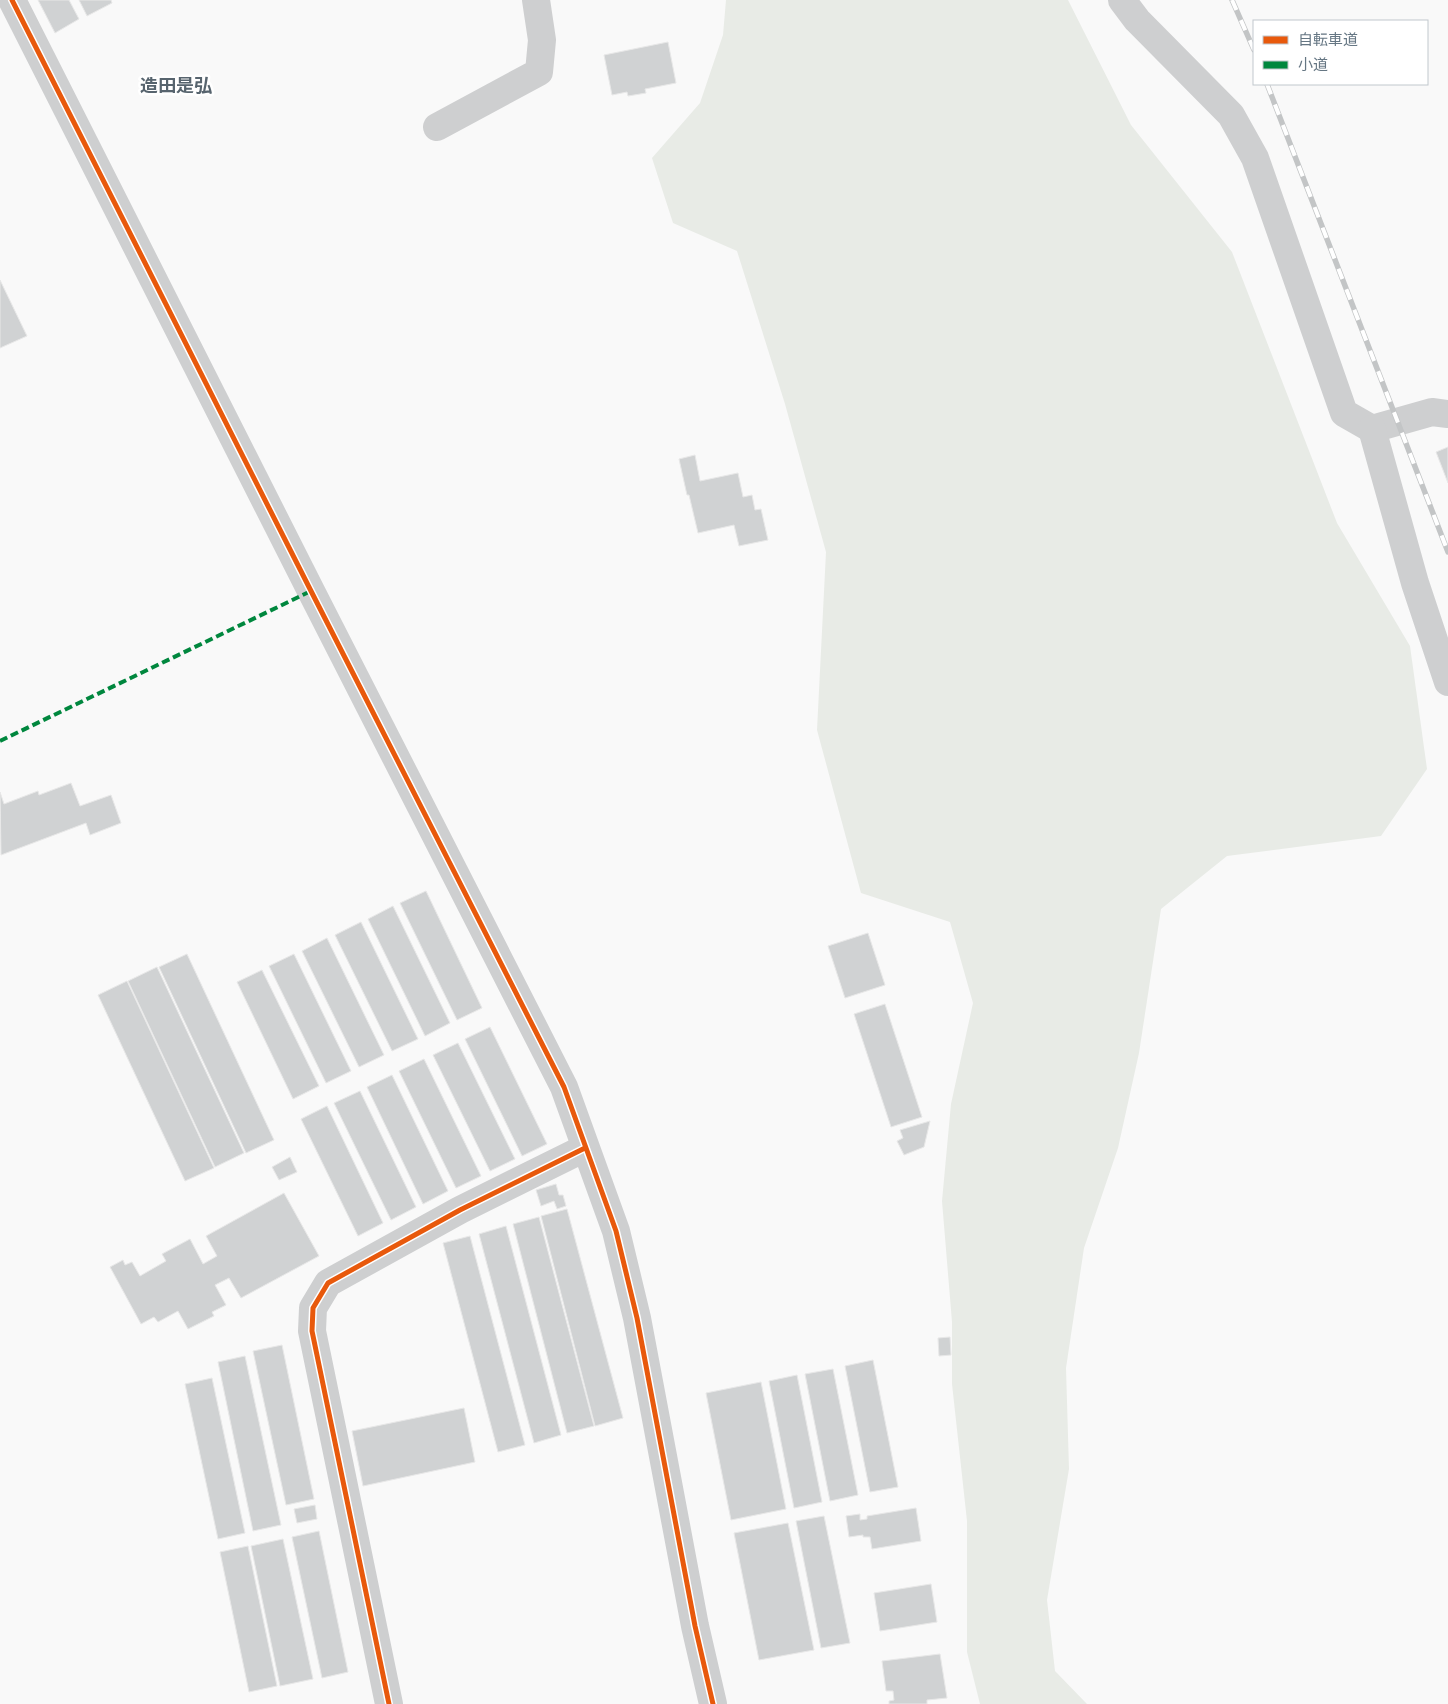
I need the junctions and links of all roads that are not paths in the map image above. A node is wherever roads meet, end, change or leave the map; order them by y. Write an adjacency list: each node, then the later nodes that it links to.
1 (12, 0): 8 (street)
2 (536, 0): 4 (street)
3 (1122, 0): 6 (street)
4 (437, 127)
5 (1448, 414): 6 (street)
6 (1372, 429): 7 (street)
7 (1448, 682)
8 (585, 1148): 9 (street); 10 (street)
9 (389, 1704)
10 (713, 1704)

